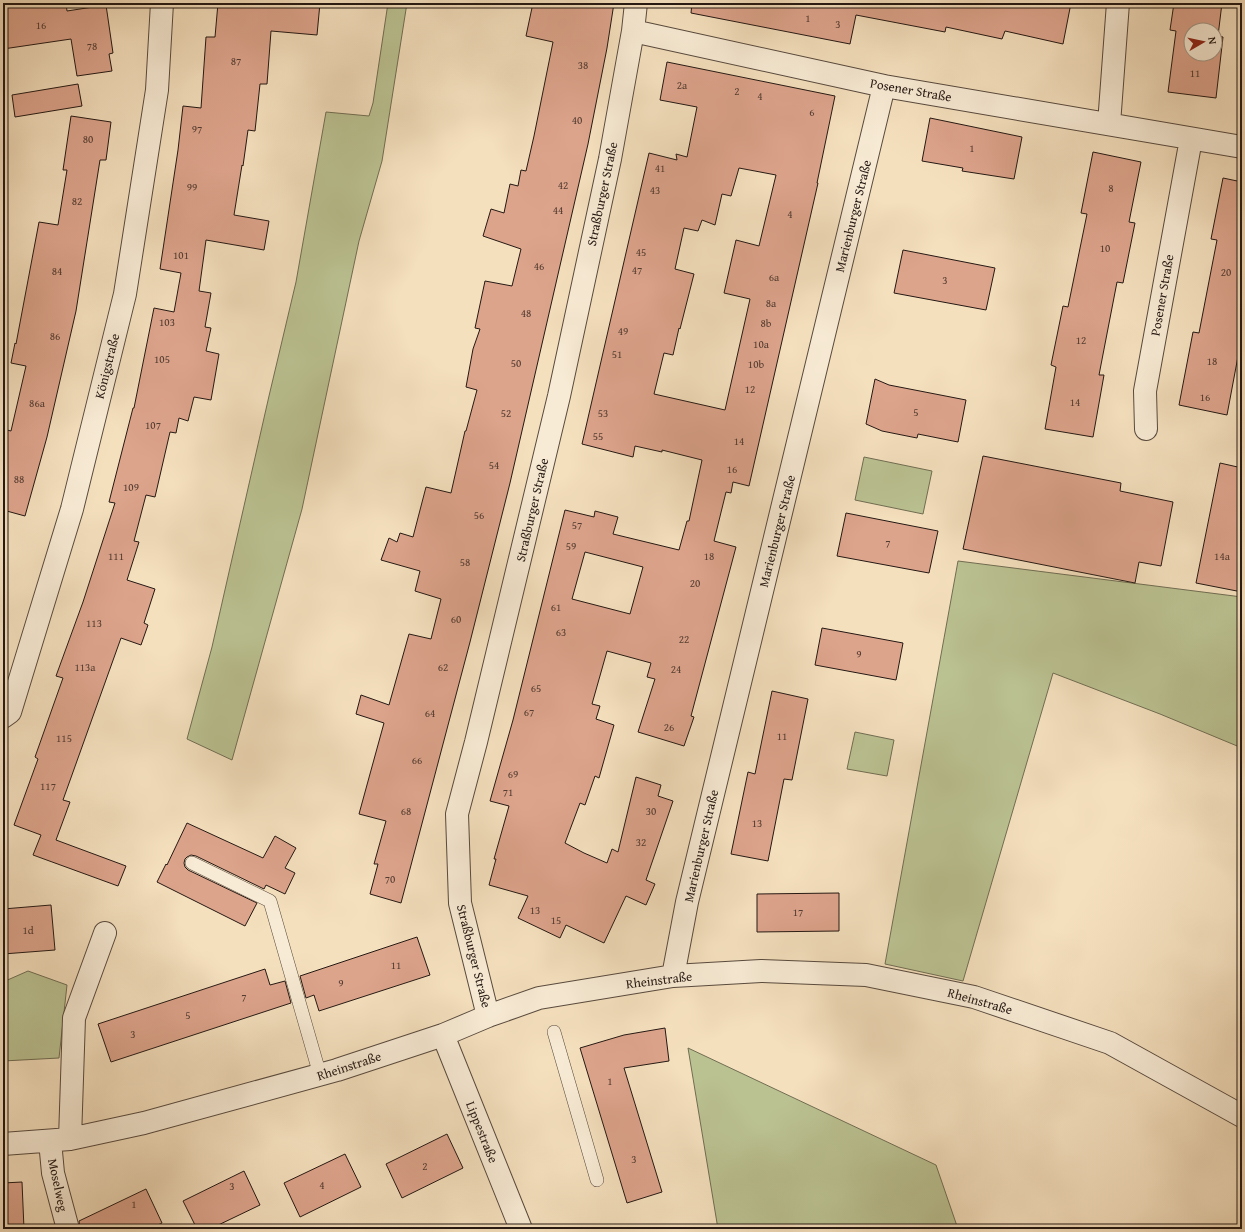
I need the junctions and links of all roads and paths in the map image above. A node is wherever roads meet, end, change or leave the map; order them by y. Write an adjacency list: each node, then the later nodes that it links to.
1 (162, 3): 10 (street, Königstraße)
2 (636, 3): 4 (street, Straßburger Straße)
3 (1118, 3): 6 (street)
4 (633, 31): 5 (street, Posener Straße); 14 (street, Straßburger Straße)
5 (884, 86): 6 (street, Posener Straße); 13 (street, Marienburger Straße)
6 (1109, 124): 7 (street, Posener Straße)
7 (1191, 139): 8 (street, Posener Straße); 9 (street, Posener Straße)
8 (1242, 147)
9 (1146, 429)
10 (3, 717)
11 (192, 863): 17 (lane)
12 (105, 933): 19 (street)
13 (673, 976): 14 (street, Rheinstraße); 18 (street, Rheinstraße)
14 (488, 1016): 16 (street, Rheinstraße)
15 (554, 1032): 21 (lane)
16 (443, 1035): 17 (street, Rheinstraße); 23 (street, Lippestraße)
17 (320, 1075): 19 (street, Rheinstraße)
18 (1242, 1116)
19 (60, 1140): 20 (street, Rheinstraße); 22 (street, Moselweg)
20 (3, 1144)
21 (597, 1180)
22 (68, 1229)
23 (521, 1229)

